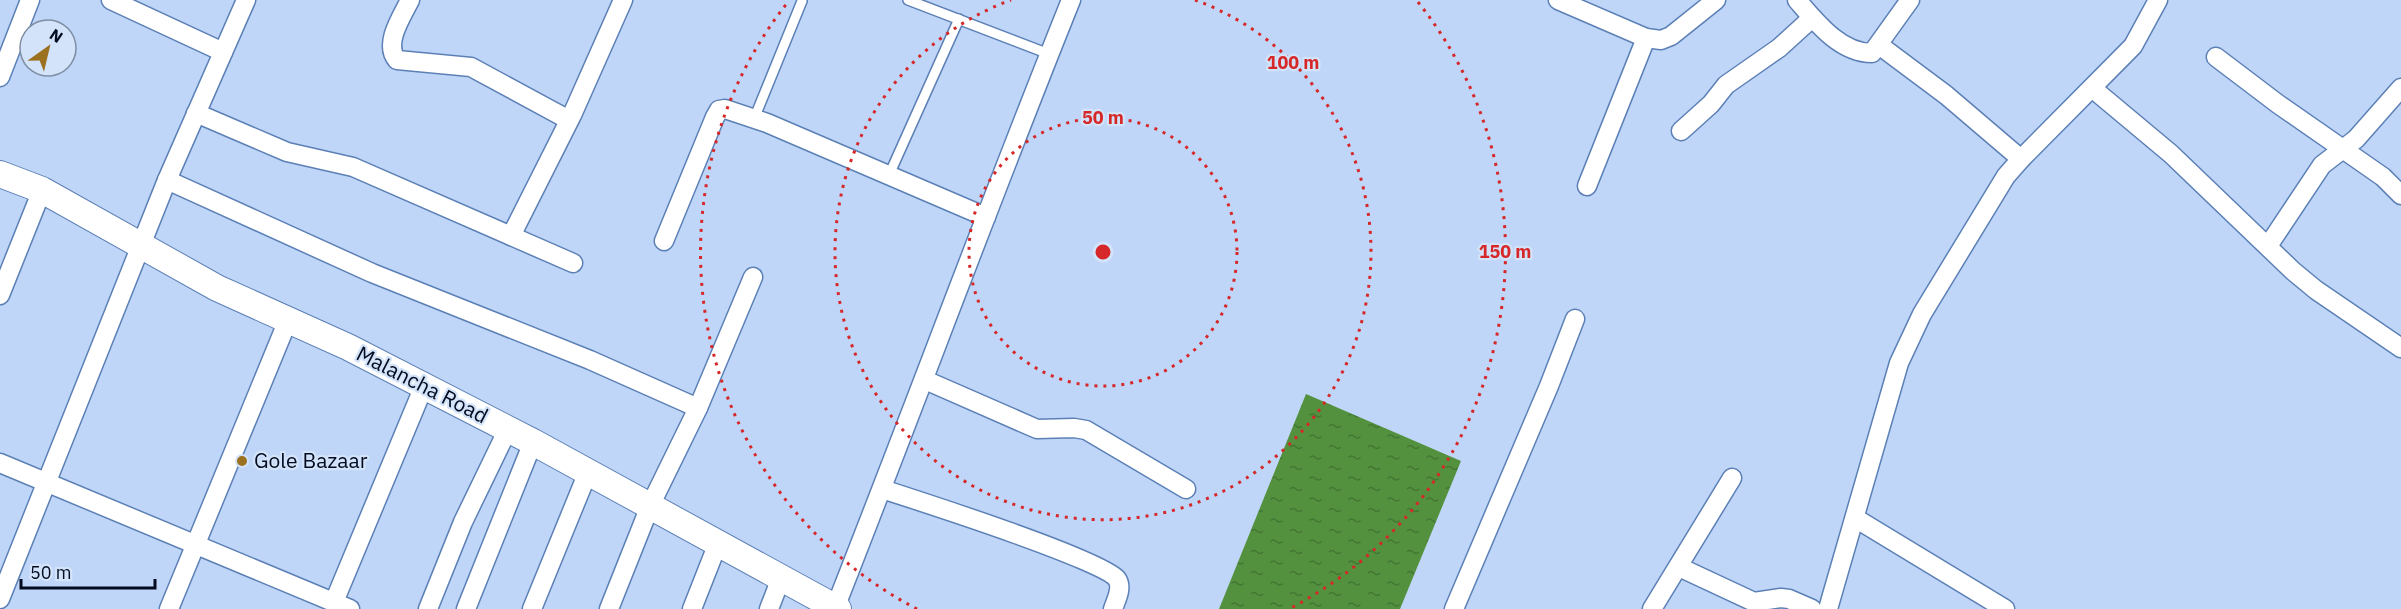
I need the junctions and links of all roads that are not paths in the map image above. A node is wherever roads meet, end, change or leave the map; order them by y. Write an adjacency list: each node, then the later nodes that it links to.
1 (30, 0): 21 (street)
2 (111, 0): 18 (street)
3 (246, 0): 18 (street)
4 (410, 0): 26 (street)
5 (623, 0): 26 (street)
6 (908, 0): 15 (lane)
7 (1071, 0): 19 (street)
8 (1558, 0): 16 (street)
9 (1716, 0): 16 (street)
10 (1797, 0): 14 (street)
11 (1910, 0): 17 (street)
12 (2158, 0): 22 (street)
13 (802, 1): 25 (lane)
14 (1812, 18): 17 (street); 27 (street)
15 (959, 19): 19 (lane); 31 (lane)
16 (1646, 38): 33 (street)
17 (1880, 45): 29 (street)
18 (223, 52): 24 (street)
19 (1049, 54): 36 (street)
20 (2216, 57): 28 (street)
21 (0, 77)
22 (2092, 88): 29 (street); 39 (street)
23 (2401, 88): 28 (street)
24 (196, 113): 32 (street); 37 (street)
25 (754, 119): 31 (street); 38 (street)
26 (569, 120): 37 (street)
27 (1681, 131)
28 (2343, 150): 35 (street); 39 (street)
29 (2021, 159): 59 (street)
30 (0, 174): 34 (main road, Malancha Road)
31 (890, 176): 36 (street)
32 (166, 180): 40 (street); 49 (street)
33 (1587, 186)
34 (42, 190): 40 (main road, Malancha Road); 43 (street)
35 (2401, 195)
36 (986, 217): 47 (street)
37 (511, 236): 41 (street)
38 (664, 241)
39 (2268, 246): 46 (street)
40 (141, 247): 45 (main road, Malancha Road); 55 (street)
41 (573, 262)
42 (753, 277): 49 (street)
43 (0, 295)
44 (1575, 319): 75 (street)
45 (288, 320): 48 (main road, Malancha Road); 61 (street)
46 (2401, 348)
47 (925, 380): 56 (street); 57 (street)
48 (424, 386): 50 (main road, Malancha Road); 65 (street)
49 (698, 408): 58 (street)
50 (508, 429): 51 (main road, Malancha Road); 68 (street)
51 (533, 442): 53 (main road, Malancha Road); 69 (street)
52 (0, 463): 55 (street)
53 (588, 472): 58 (main road, Malancha Road); 70 (street)
54 (1732, 478): 62 (street)
55 (46, 481): 61 (street); 64 (street)
56 (882, 489): 66 (street); 74 (street)
57 (1186, 489)
58 (650, 506): 60 (main road, Malancha Road); 71 (street)
59 (1855, 518): 78 (street); 79 (street)
60 (718, 543): 63 (main road, Malancha Road); 72 (street)
61 (197, 544): 65 (street); 67 (street)
62 (1679, 567): 76 (street); 77 (street)
63 (781, 578): 66 (main road, Malancha Road); 73 (street)
64 (0, 599)
65 (333, 605)
66 (837, 608)
67 (170, 609)
68 (428, 609)
69 (466, 609)
70 (532, 609)
71 (609, 609)
72 (692, 609)
73 (769, 609)
74 (1113, 609)
75 (1454, 609)
76 (1652, 609)
77 (1812, 609)
78 (1828, 609)
79 (2005, 609)

